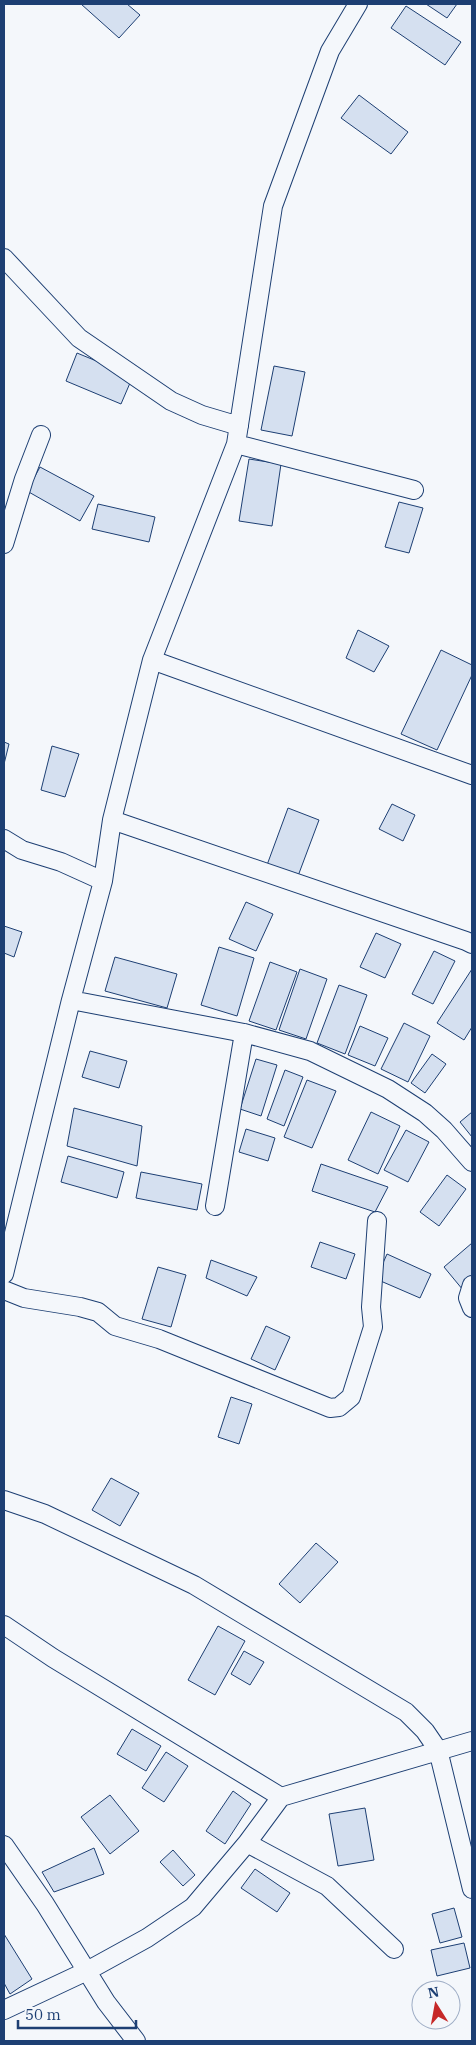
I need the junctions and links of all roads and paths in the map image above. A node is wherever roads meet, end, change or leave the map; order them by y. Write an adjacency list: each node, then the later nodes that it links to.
1 (358, 4): 3 (street)
2 (4, 258): 3 (street)
3 (239, 426): 5 (street)
4 (41, 435): 7 (street)
5 (236, 444): 6 (street); 8 (street)
6 (414, 490)
7 (4, 544)
8 (152, 660): 9 (street); 10 (street)
9 (472, 775)
10 (112, 820): 12 (street); 13 (street)
11 (4, 839): 12 (street)
12 (103, 881): 14 (street)
13 (472, 944)
14 (71, 1000): 15 (street); 19 (street)
15 (244, 1033): 16 (street); 17 (street)
16 (472, 1162)
17 (215, 1206)
18 (377, 1221): 21 (street)
19 (4, 1274)
20 (472, 1285): 22 (street)
21 (4, 1290)
22 (472, 1308)
23 (4, 1500): 26 (street)
24 (4, 1625): 27 (street)
25 (472, 1741): 26 (street)
26 (438, 1750): 27 (street); 30 (street)
27 (281, 1797): 28 (street)
28 (247, 1843): 31 (street); 32 (street)
29 (4, 1845): 32 (street)
30 (472, 1889)
31 (394, 1949)
32 (87, 1971): 33 (street); 34 (street)
33 (4, 2010)
34 (136, 2041)

